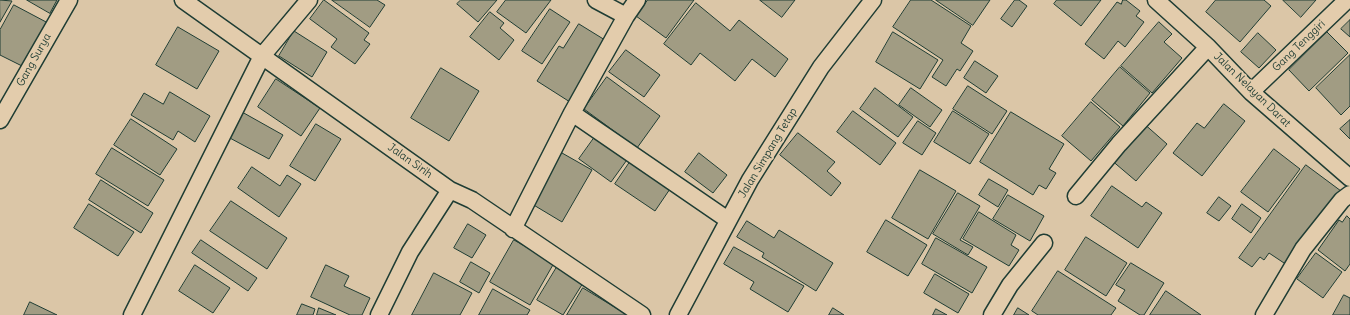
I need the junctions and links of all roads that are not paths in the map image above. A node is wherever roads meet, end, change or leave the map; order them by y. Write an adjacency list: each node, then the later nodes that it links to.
1 (69, 0): 14 (street, Gang Surya)
2 (183, 0): 11 (street, Jalan Sirih)
3 (309, 0): 11 (street)
4 (596, 0): 9 (street)
5 (637, 0): 9 (street)
6 (873, 0): 19 (street, Jalan Simpang Tetap)
7 (1156, 0): 10 (street, Jalan Nelayan Darat)
8 (1347, 0): 12 (street, Gang Tenggiri)
9 (626, 16): 13 (street)
10 (1208, 47): 12 (street, Jalan Nelayan Darat); 18 (street)
11 (262, 56): 16 (street, Jalan Sirih); 23 (street)
12 (1251, 92): 15 (street, Jalan Nelayan Darat)
13 (572, 113): 19 (street); 20 (street)
14 (0, 120)
15 (1350, 178)
16 (450, 190): 20 (street, Jalan Sirih); 24 (street)
17 (1350, 194): 22 (street)
18 (1076, 196)
19 (728, 220): 26 (street, Jalan Simpang Tetap)
20 (513, 230): 25 (street, Jalan Sirih)
21 (1044, 243): 27 (street)
22 (1267, 310)
23 (132, 315)
24 (379, 315)
25 (642, 315)
26 (678, 315)
27 (992, 315)

